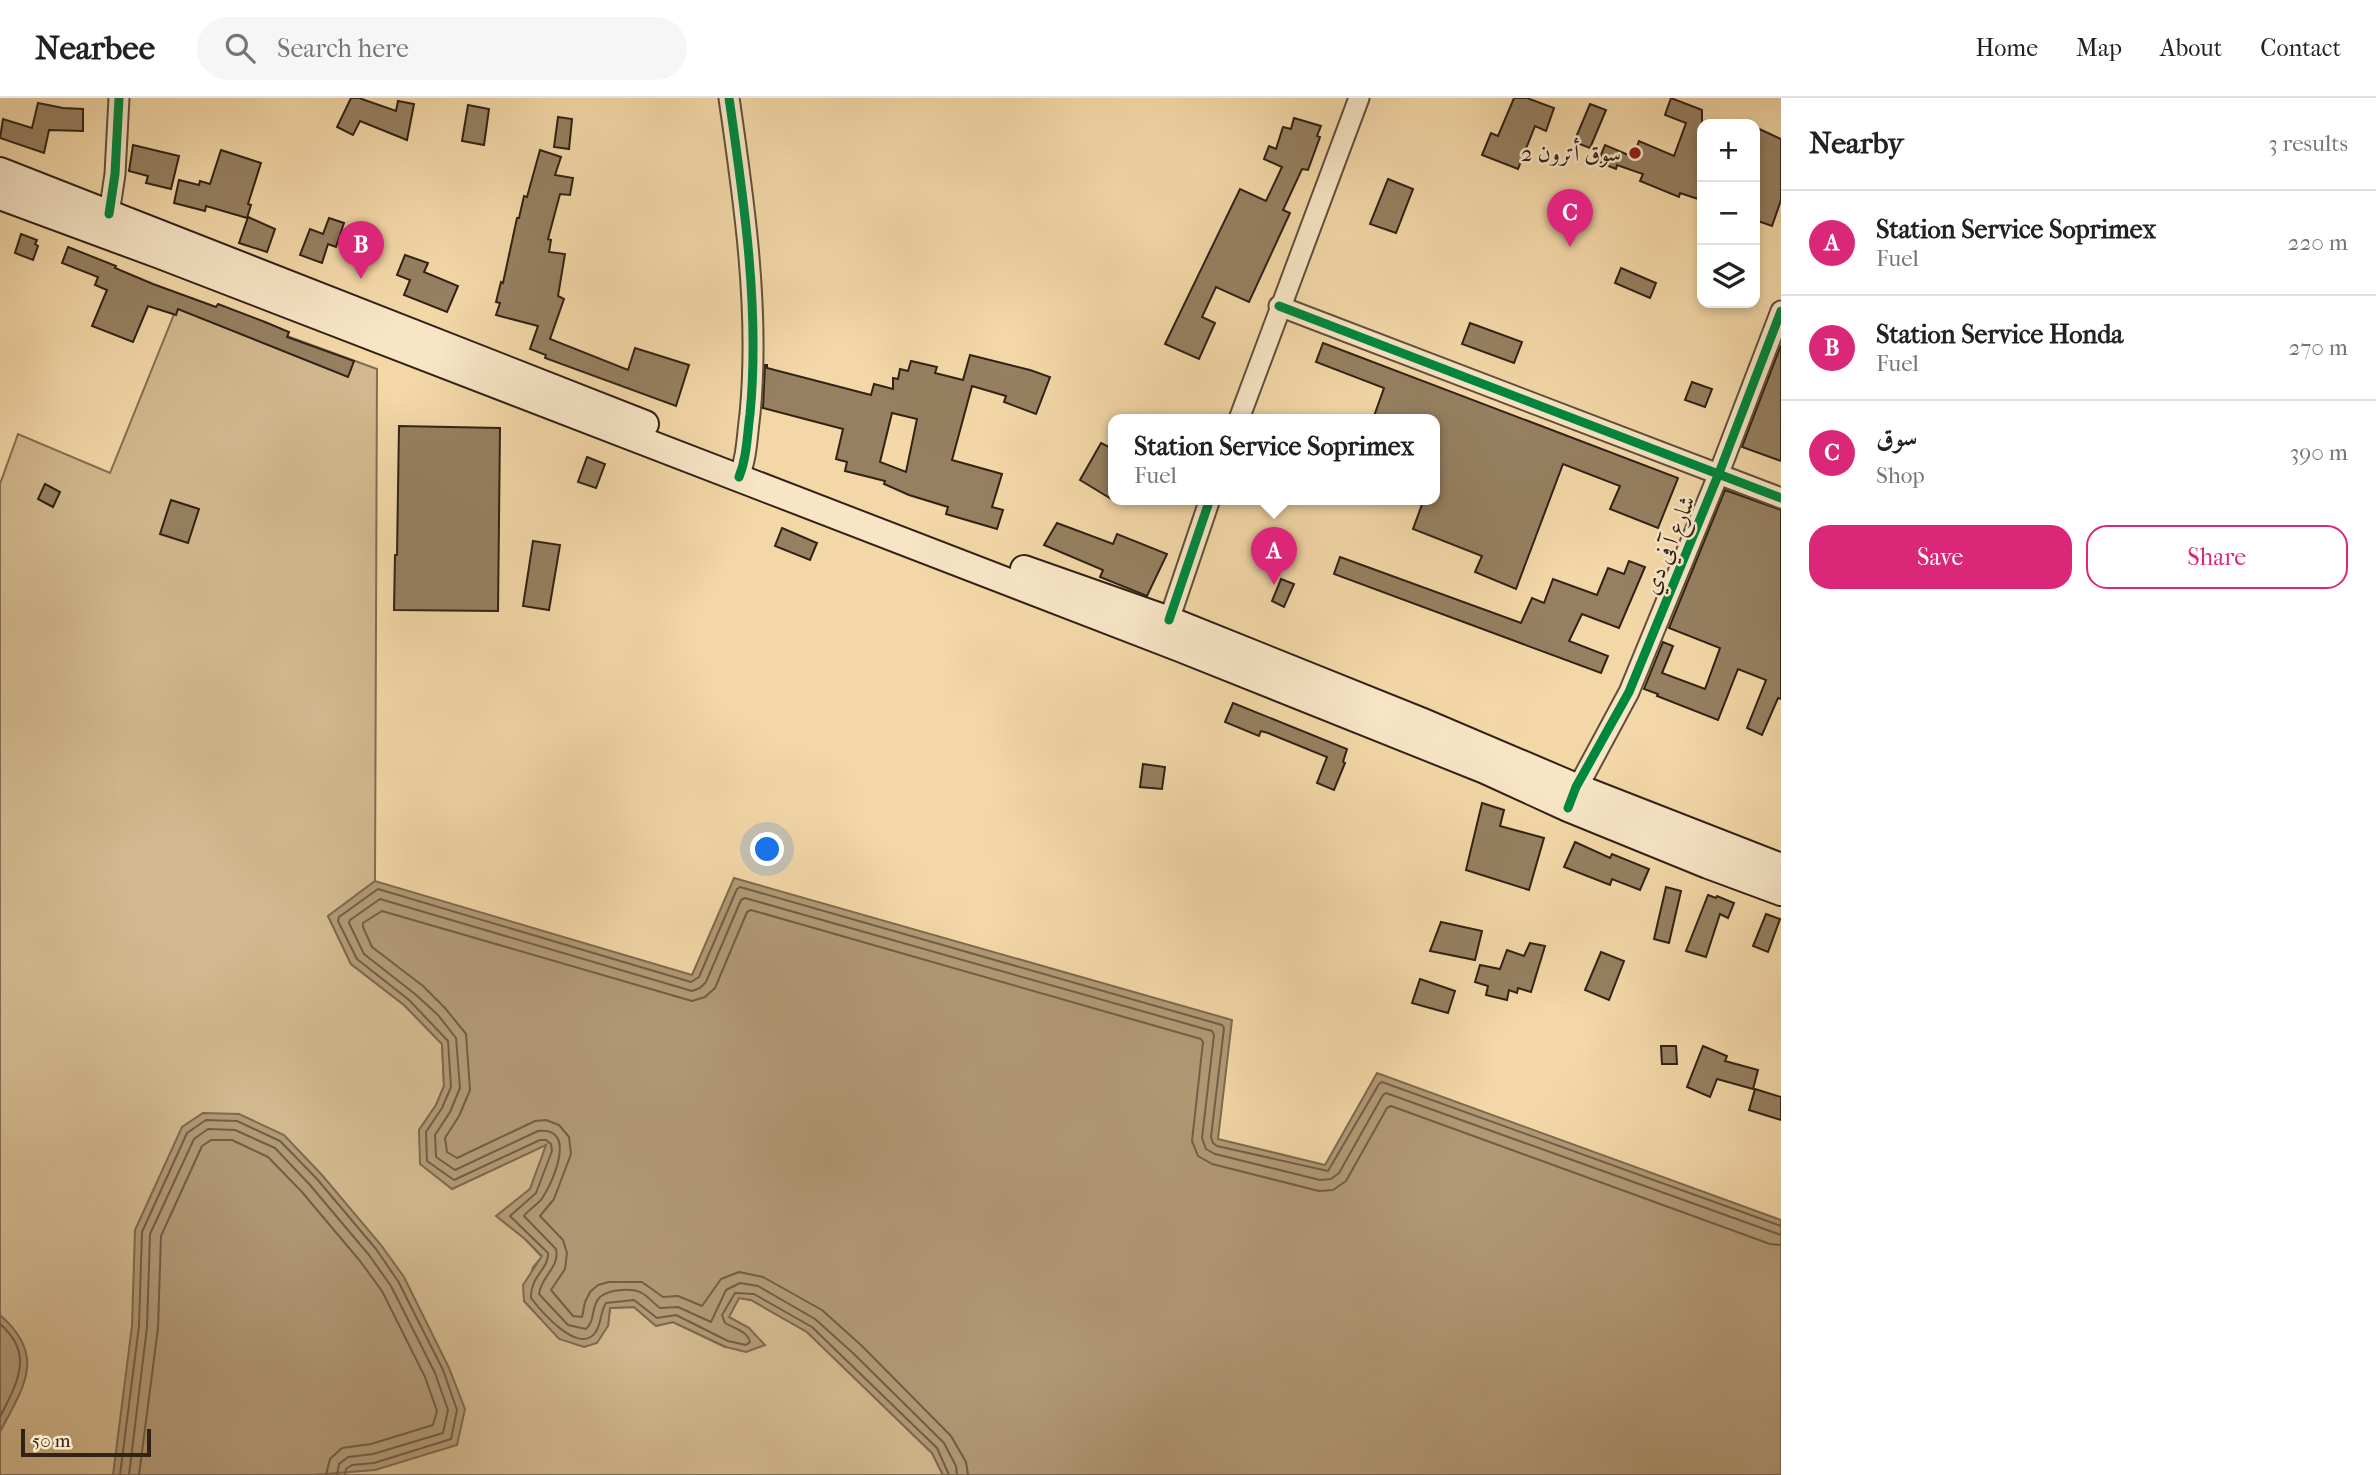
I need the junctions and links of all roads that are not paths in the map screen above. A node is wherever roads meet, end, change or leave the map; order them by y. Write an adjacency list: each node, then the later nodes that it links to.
1 (118, 98): 6 (street)
2 (729, 98): 10 (street)
3 (1359, 98): 7 (street)
4 (0, 171): 6 (main road)
5 (0, 196): 10 (main road)
6 (110, 214): 10 (main road)
7 (1279, 306): 9 (street); 11 (street)
8 (1781, 311): 11 (street, شارع آ في دي)
9 (1241, 414)
10 (742, 470): 14 (main road); 15 (main road)
11 (1719, 473): 12 (street); 15 (street, شارع آ في دي)
12 (1781, 498)
13 (1208, 505): 14 (street)
14 (1168, 620): 15 (main road)
15 (1572, 797): 16 (main road); 17 (main road)
16 (1781, 867)
17 (1781, 892)

